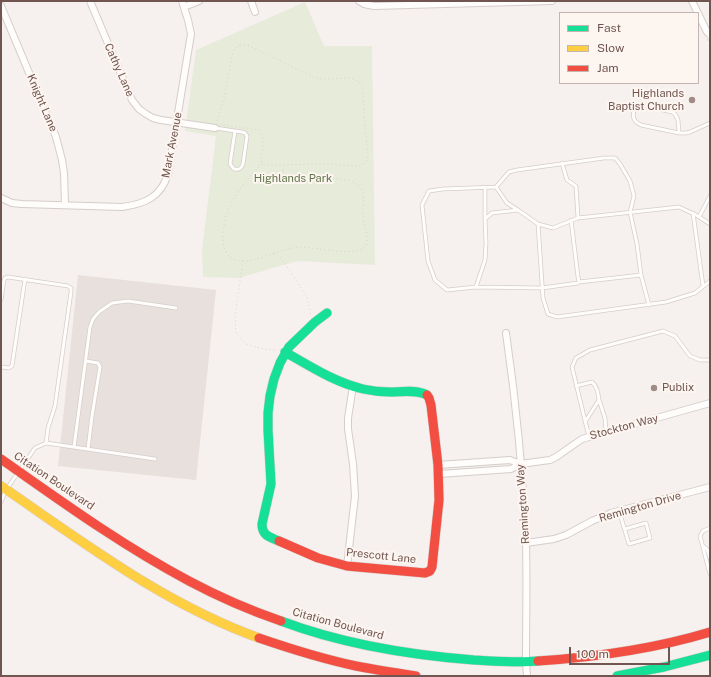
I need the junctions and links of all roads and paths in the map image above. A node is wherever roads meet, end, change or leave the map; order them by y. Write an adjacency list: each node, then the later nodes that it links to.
1 (90, 1): 14 (street, Cathy Lane)
2 (199, 1): 7 (street)
3 (251, 1): 9 (street)
4 (359, 1): 5 (street)
5 (552, 1)
6 (692, 1): 10 (street)
7 (183, 4): 14 (street, Mark Avenue)
8 (1, 6): 26 (street, Knight Lane)
9 (255, 12)
10 (697, 12)
11 (699, 15): 12 (street)
12 (707, 32): 13 (lane)
13 (710, 39)
14 (177, 122): 16 (street, Cathy Lane); 26 (street, Mark Avenue)
15 (710, 123): 18 (lane)
16 (215, 128): 17 (lane)
17 (235, 131): 17 (lane)
18 (679, 133): 18 (lane)
19 (262, 163): 21 (path); 21 (path); 37 (path)
20 (562, 163): 22 (lane); 28 (lane); 31 (lane)
21 (283, 165): 36 (path)
22 (496, 187): 23 (lane); 27 (lane)
23 (485, 188): 32 (lane); 43 (lane)
24 (710, 196): 30 (lane)
25 (1, 198): 26 (street, Mark Avenue)
26 (64, 205)
27 (518, 210): 32 (lane); 34 (lane)
28 (630, 212): 29 (lane); 31 (lane); 38 (lane)
29 (693, 214): 30 (lane); 42 (lane)
30 (699, 217): 35 (lane)
31 (578, 218): 33 (lane)
32 (485, 219): 43 (lane)
33 (571, 220): 34 (lane); 41 (lane)
34 (538, 224): 44 (lane)
35 (710, 224)
36 (272, 254): 37 (path); 49 (path)
37 (243, 261): 51 (path)
38 (641, 275): 41 (lane); 46 (lane)
39 (26, 279): 45 (lane); 54 (lane); 62 (lane)
40 (710, 281): 42 (lane)
41 (578, 282): 44 (lane)
42 (703, 286): 46 (lane)
43 (476, 287): 44 (lane)
44 (542, 288): 46 (lane)
45 (1, 300)
46 (649, 304)
47 (176, 308): 53 (lane)
48 (327, 314): 49 (main road, Prescott Lane)
49 (315, 322): 51 (main road, Prescott Lane)
50 (506, 333): 67 (street, Remington Way)
51 (286, 352): 55 (main road, Prescott Lane); 79 (main road, Prescott Lane)
52 (710, 360): 56 (lane)
53 (86, 361): 63 (lane); 64 (lane)
54 (1, 366)
55 (353, 386): 68 (main road, Prescott Lane); 79 (street)
56 (576, 386): 57 (lane); 59 (lane)
57 (599, 400): 59 (lane); 60 (lane)
58 (710, 403): 60 (street, Stockton Way)
59 (585, 422): 61 (lane)
60 (606, 432): 61 (street, Stockton Way)
61 (589, 437): 67 (street, Stockton Way)
62 (46, 443): 63 (lane); 69 (lane)
63 (74, 447): 64 (lane)
64 (88, 449): 66 (lane)
65 (1, 459): 69 (main road, Citation Boulevard)
66 (155, 459)
67 (520, 464): 68 (street, Stockton Way); 68 (street, Stockton Way); 76 (street, Remington Way)
68 (438, 469): 79 (main road, Prescott Lane)
69 (19, 472): 71 (lane); 83 (main road, Citation Boulevard)
70 (710, 487): 73 (street, Remington Drive)
71 (4, 488): 72 (lane); 84 (main road)
72 (1, 502)
73 (619, 512): 75 (lane); 76 (street, Remington Drive)
74 (710, 528): 77 (lane)
75 (625, 529): 75 (lane)
76 (526, 543): 83 (street, Remington Way)
77 (703, 546): 78 (lane); 80 (lane)
78 (710, 558)
79 (347, 566)
80 (710, 574)
81 (710, 632): 83 (main road, Citation Boulevard)
82 (710, 655): 86 (main road)
83 (526, 662): 85 (street, Remington Way)
84 (416, 676)
85 (527, 676)
86 (617, 676)

